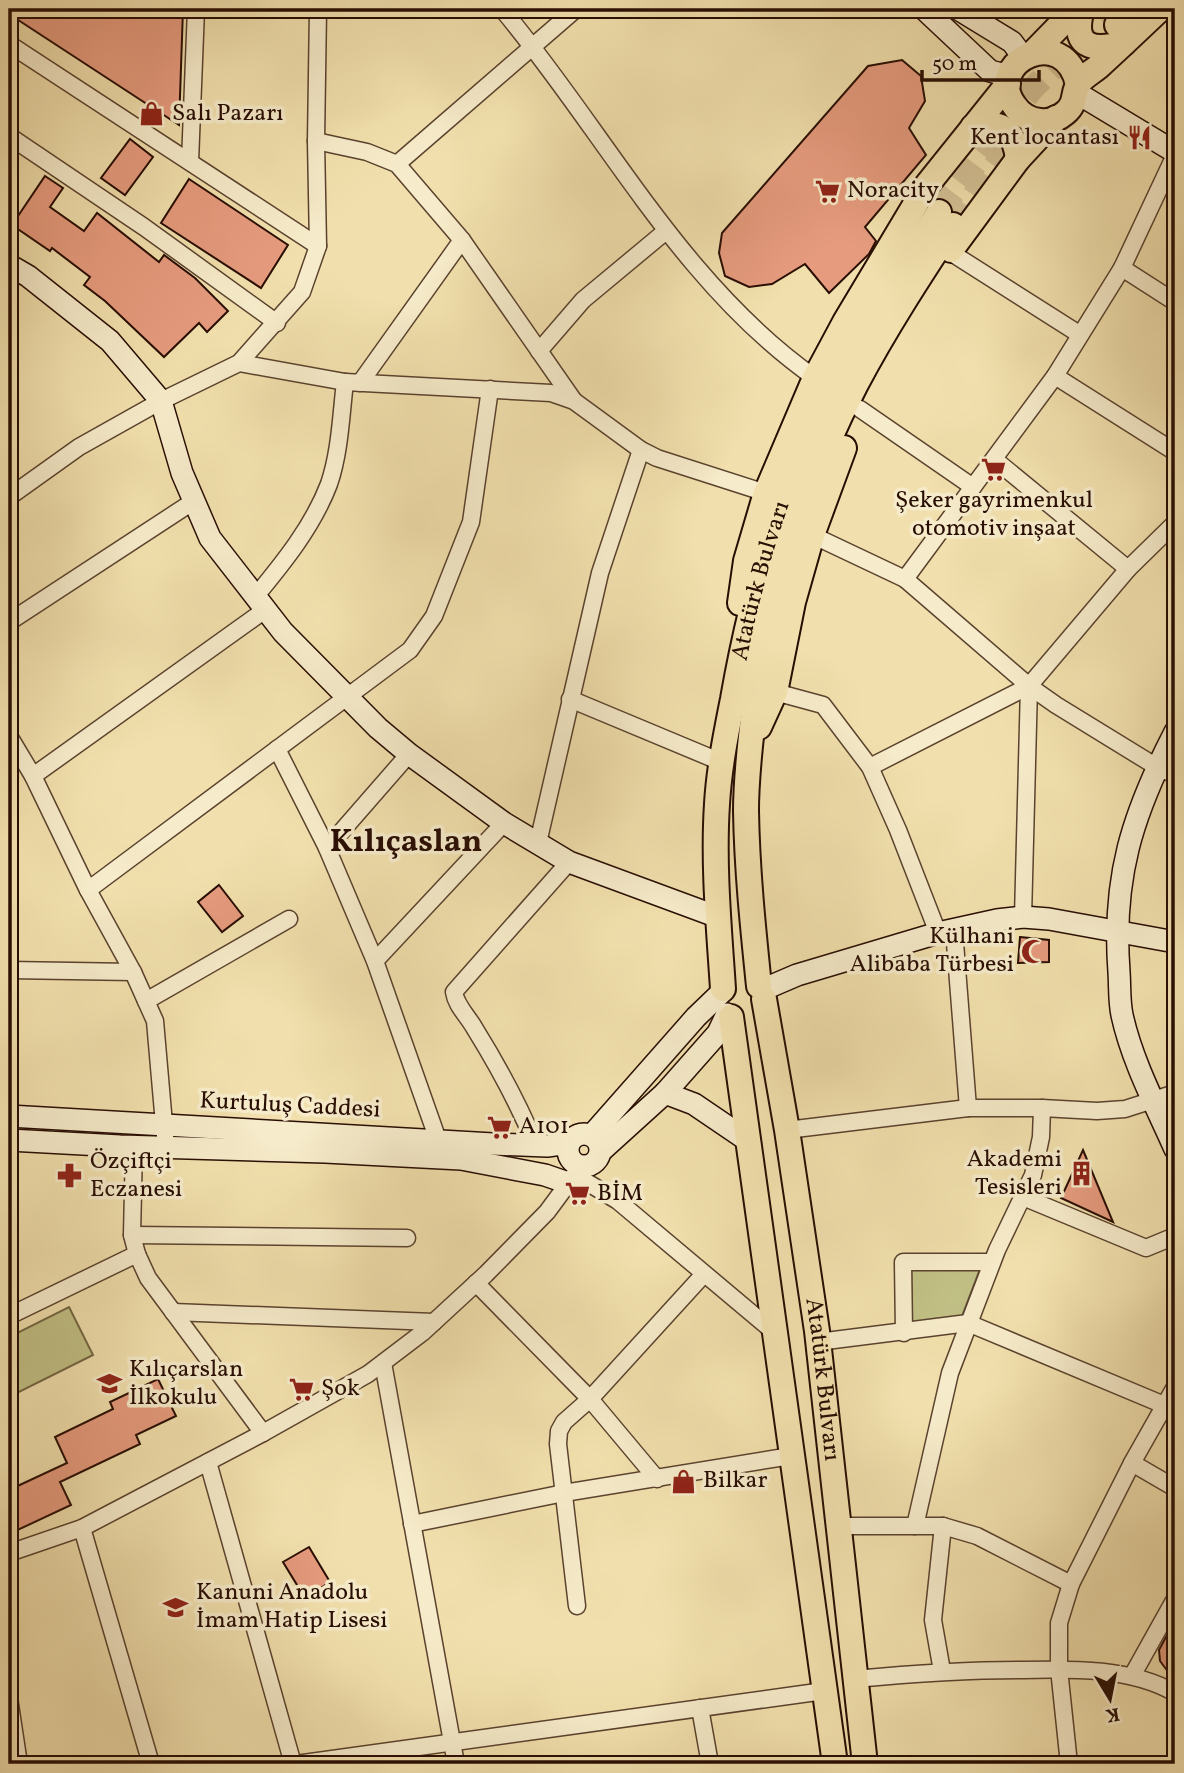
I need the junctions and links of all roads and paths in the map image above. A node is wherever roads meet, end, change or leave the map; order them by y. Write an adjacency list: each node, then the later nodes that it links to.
1 (196, 9): 22 (street)
2 (318, 9): 19 (street)
3 (502, 9): 13 (street)
4 (576, 9): 13 (street)
5 (924, 9): 14 (street)
6 (958, 9): 14 (street)
7 (1076, 9): 14 (main road)
8 (1082, 9): 11 (main road)
9 (1136, 9): 11 (main road)
10 (1160, 9): 11 (main road)
11 (1116, 23): 15 (main road)
12 (9, 44): 22 (street)
13 (532, 45): 23 (street); 24 (street)
14 (1018, 67): 15 (main road); 16 (main road); 17 (main road)
15 (1077, 89): 16 (main road); 20 (street)
16 (1056, 118): 21 (main road)
17 (973, 127): 21 (main road); 36 (main road)
18 (9, 136): 31 (street)
19 (316, 141): 23 (street); 26 (street)
20 (1175, 154): 29 (street)
21 (1018, 159): 27 (main road)
22 (190, 162): 26 (street)
23 (397, 164): 25 (street)
24 (666, 231): 33 (street); 36 (street)
25 (462, 240): 33 (street); 37 (street)
26 (318, 246): 31 (street)
27 (950, 252): 32 (street); 41 (main road)
28 (9, 265): 39 (street)
29 (1122, 268): 30 (street); 32 (street)
30 (1175, 302)
31 (277, 323): 34 (street)
32 (1079, 334): 35 (street)
33 (540, 351): 40 (street)
34 (239, 363): 37 (street); 39 (street)
35 (1055, 376): 43 (street); 44 (street)
36 (815, 378): 46 (main road)
37 (352, 383): 38 (street); 53 (street)
38 (490, 389): 40 (street); 57 (street)
39 (161, 401): 47 (street); 48 (street)
40 (574, 401): 42 (street)
41 (860, 409): 45 (street); 50 (main road)
42 (641, 450): 46 (street); 58 (street)
43 (1175, 452)
44 (994, 459): 45 (street); 51 (street)
45 (973, 487): 52 (street)
46 (766, 493): 64 (main road)
47 (9, 497)
48 (194, 500): 53 (street); 54 (street)
49 (1175, 523): 51 (street)
50 (812, 535): 52 (street); 56 (main road)
51 (1128, 569): 55 (street)
52 (905, 579): 55 (street)
53 (260, 603): 57 (street); 67 (street)
54 (9, 622)
55 (1030, 686): 65 (street); 66 (street); 73 (street)
56 (775, 692): 61 (main road); 65 (street)
57 (346, 696): 62 (street); 63 (street)
58 (570, 699): 64 (street); 69 (street)
59 (1175, 732): 66 (street)
60 (9, 736): 67 (street)
61 (750, 747): 64 (main road, Atatürk Bulvarı); 82 (main road, Atatürk Bulvarı)
62 (277, 749): 70 (street); 72 (street)
63 (410, 754): 68 (street); 70 (street)
64 (722, 762): 74 (main road, Atatürk Bulvarı)
65 (870, 767): 77 (street)
66 (1166, 771): 76 (street)
67 (33, 776): 72 (street)
68 (504, 822): 69 (street); 79 (street)
69 (538, 844): 71 (street)
70 (327, 848): 79 (street)
71 (569, 862): 74 (street); 99 (street)
72 (88, 890): 81 (street)
73 (1023, 917): 76 (street); 77 (street)
74 (718, 918): 84 (main road, Atatürk Bulvarı)
75 (289, 919): 83 (street)
76 (1116, 931): 78 (street); 87 (street)
77 (946, 932): 82 (street); 88 (street)
78 (1175, 942)
79 (375, 961): 94 (street)
80 (9, 970): 81 (street)
81 (133, 972): 83 (street)
82 (762, 991): 84 (main road); 84 (main road); 91 (main road, Atatürk Bulvarı)
83 (146, 1002): 92 (street)
84 (726, 1003): 85 (street); 95 (main road, Atatürk Bulvarı); 97 (street)
85 (665, 1093): 95 (street); 97 (street)
86 (1175, 1093): 87 (street)
87 (1153, 1098): 89 (street); 100 (street)
88 (968, 1108): 89 (street); 91 (street)
89 (1042, 1108): 102 (street)
90 (9, 1116): 92 (street, Kurtuluş Caddesi)
91 (787, 1130): 116 (main road, Atatürk Bulvarı)
92 (165, 1137): 94 (street, Kurtuluş Caddesi); 98 (street); 101 (street)
93 (9, 1140): 98 (street)
94 (438, 1140): 99 (street, Kurtuluş Caddesi)
95 (747, 1140): 114 (main road, Atatürk Bulvarı)
96 (569, 1143): 97 (street, Kurtuluş Caddesi); 99 (street, Kurtuluş Caddesi); 101 (street)
97 (596, 1143): 101 (street)
98 (134, 1146): 103 (street)
99 (536, 1146)
100 (1175, 1149)
101 (575, 1174): 108 (street); 109 (street)
102 (1023, 1197): 104 (street); 107 (street)
103 (132, 1235): 105 (street); 106 (street)
104 (1175, 1236)
105 (407, 1238)
106 (136, 1254): 110 (street); 111 (street)
107 (992, 1262): 113 (street); 115 (street)
108 (704, 1274): 114 (street); 119 (street)
109 (476, 1283): 112 (street); 119 (street)
110 (173, 1312): 112 (street); 121 (street)
111 (9, 1316)
112 (434, 1322): 117 (street)
113 (968, 1323): 115 (street); 120 (street); 130 (street)
114 (774, 1332): 122 (main road, Atatürk Bulvarı)
115 (904, 1333): 116 (street)
116 (818, 1342): 129 (main road, Atatürk Bulvarı)
117 (383, 1363): 121 (street); 128 (street)
118 (1175, 1387): 120 (street)
119 (590, 1399): 125 (street); 127 (street)
120 (1164, 1405): 124 (street)
121 (263, 1433): 123 (street)
122 (791, 1456): 125 (street); 141 (main road, Atatürk Bulvarı)
123 (208, 1462): 132 (street); 148 (street)
124 (1132, 1463): 126 (street); 134 (street)
125 (657, 1479): 127 (street)
126 (1175, 1488)
127 (564, 1493): 128 (street); 136 (street)
128 (412, 1524): 145 (street)
129 (837, 1526): 130 (street); 140 (main road, Atatürk Bulvarı)
130 (915, 1526): 131 (street)
131 (943, 1526): 134 (street); 138 (street)
132 (82, 1528): 133 (street); 147 (street)
133 (9, 1553)
134 (1071, 1584): 137 (street)
135 (1175, 1600): 139 (street)
136 (577, 1606)
137 (1059, 1669): 138 (street); 139 (street); 153 (street)
138 (942, 1671): 140 (street)
139 (1132, 1676): 142 (street)
140 (853, 1679): 152 (main road, Atatürk Bulvarı)
141 (824, 1691): 144 (street); 151 (main road, Atatürk Bulvarı)
142 (1175, 1693)
143 (9, 1698): 146 (street)
144 (700, 1708): 145 (street); 150 (street)
145 (451, 1744): 148 (street); 149 (street)
146 (19, 1764)
147 (150, 1764)
148 (294, 1764)
149 (457, 1764)
150 (710, 1764)
151 (835, 1764)
152 (864, 1764)
153 (1069, 1764)

